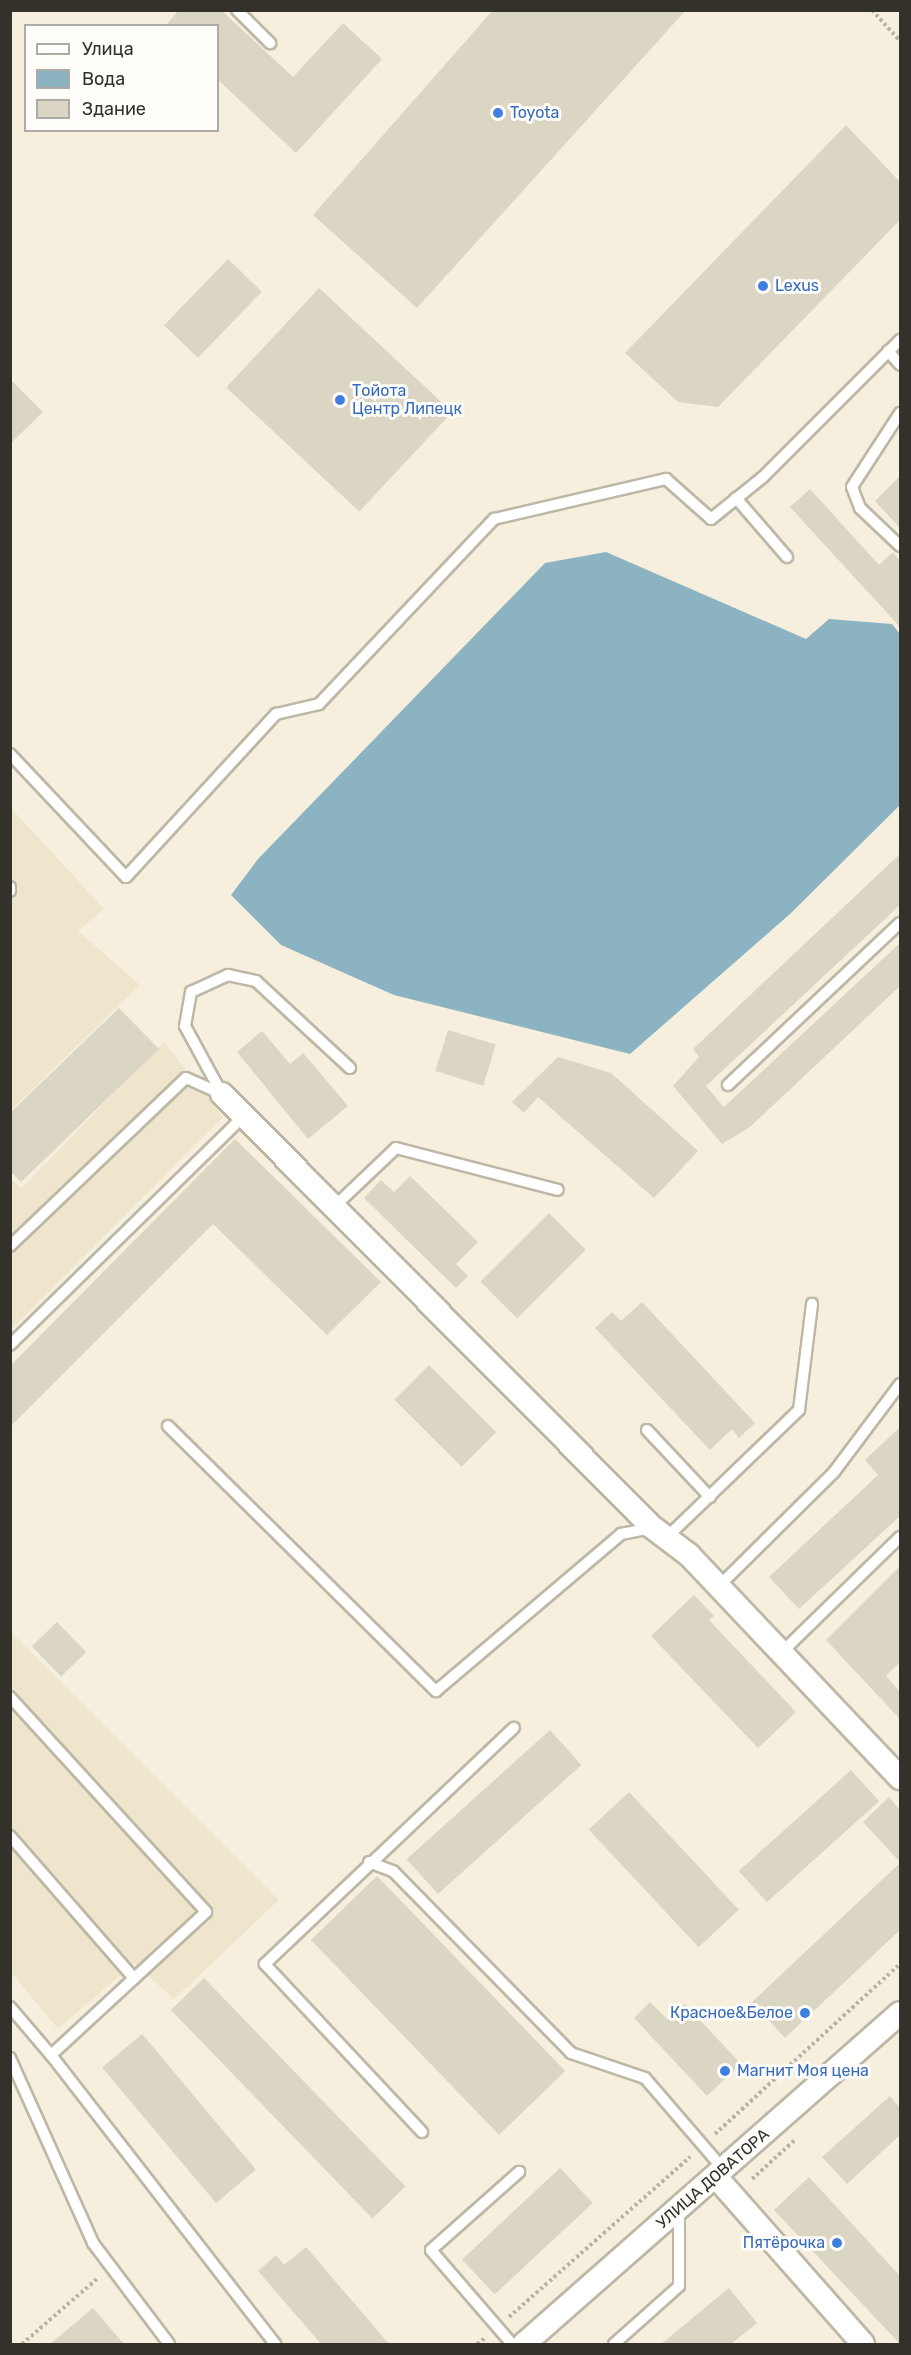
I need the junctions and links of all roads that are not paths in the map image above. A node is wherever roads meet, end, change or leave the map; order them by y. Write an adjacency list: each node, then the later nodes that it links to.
1 (237, 10): 2 (lane)
2 (270, 43)
3 (900, 340): 4 (lane)
4 (888, 351): 5 (lane); 7 (lane)
5 (900, 365)
6 (900, 413): 8 (lane)
7 (736, 498): 9 (lane); 10 (lane)
8 (900, 546)
9 (788, 557)
10 (10, 754)
11 (900, 923): 13 (lane)
12 (350, 1068): 14 (lane)
13 (728, 1085)
14 (222, 1094): 15 (street); 18 (lane)
15 (244, 1116): 17 (street); 20 (lane)
16 (558, 1190): 17 (lane)
17 (335, 1206): 25 (street)
18 (10, 1246)
19 (812, 1304): 24 (lane)
20 (10, 1345)
21 (900, 1384): 27 (lane)
22 (168, 1426): 25 (lane)
23 (647, 1430): 24 (lane)
24 (710, 1497): 25 (lane)
25 (659, 1533): 27 (street)
26 (900, 1537): 28 (lane)
27 (719, 1586): 28 (street)
28 (781, 1653): 31 (street)
29 (10, 1696): 34 (lane)
30 (514, 1728): 33 (lane)
31 (900, 1778)
32 (10, 1836): 34 (lane)
33 (369, 1862): 39 (lane); 41 (lane)
34 (134, 1978): 37 (lane)
35 (10, 2007): 37 (lane)
36 (900, 2013): 41 (street, УЛИЦА ДОВАТОРА)
37 (51, 2055): 44 (lane)
38 (10, 2058): 43 (lane)
39 (422, 2132)
40 (519, 2172): 45 (lane)
41 (720, 2173): 42 (street, УЛИЦА ДОВАТОРА); 48 (street)
42 (679, 2209): 46 (street, УЛИЦА ДОВАТОРА); 47 (lane)
43 (169, 2344)
44 (275, 2344)
45 (512, 2344)
46 (524, 2344)
47 (614, 2344)
48 (864, 2344)

